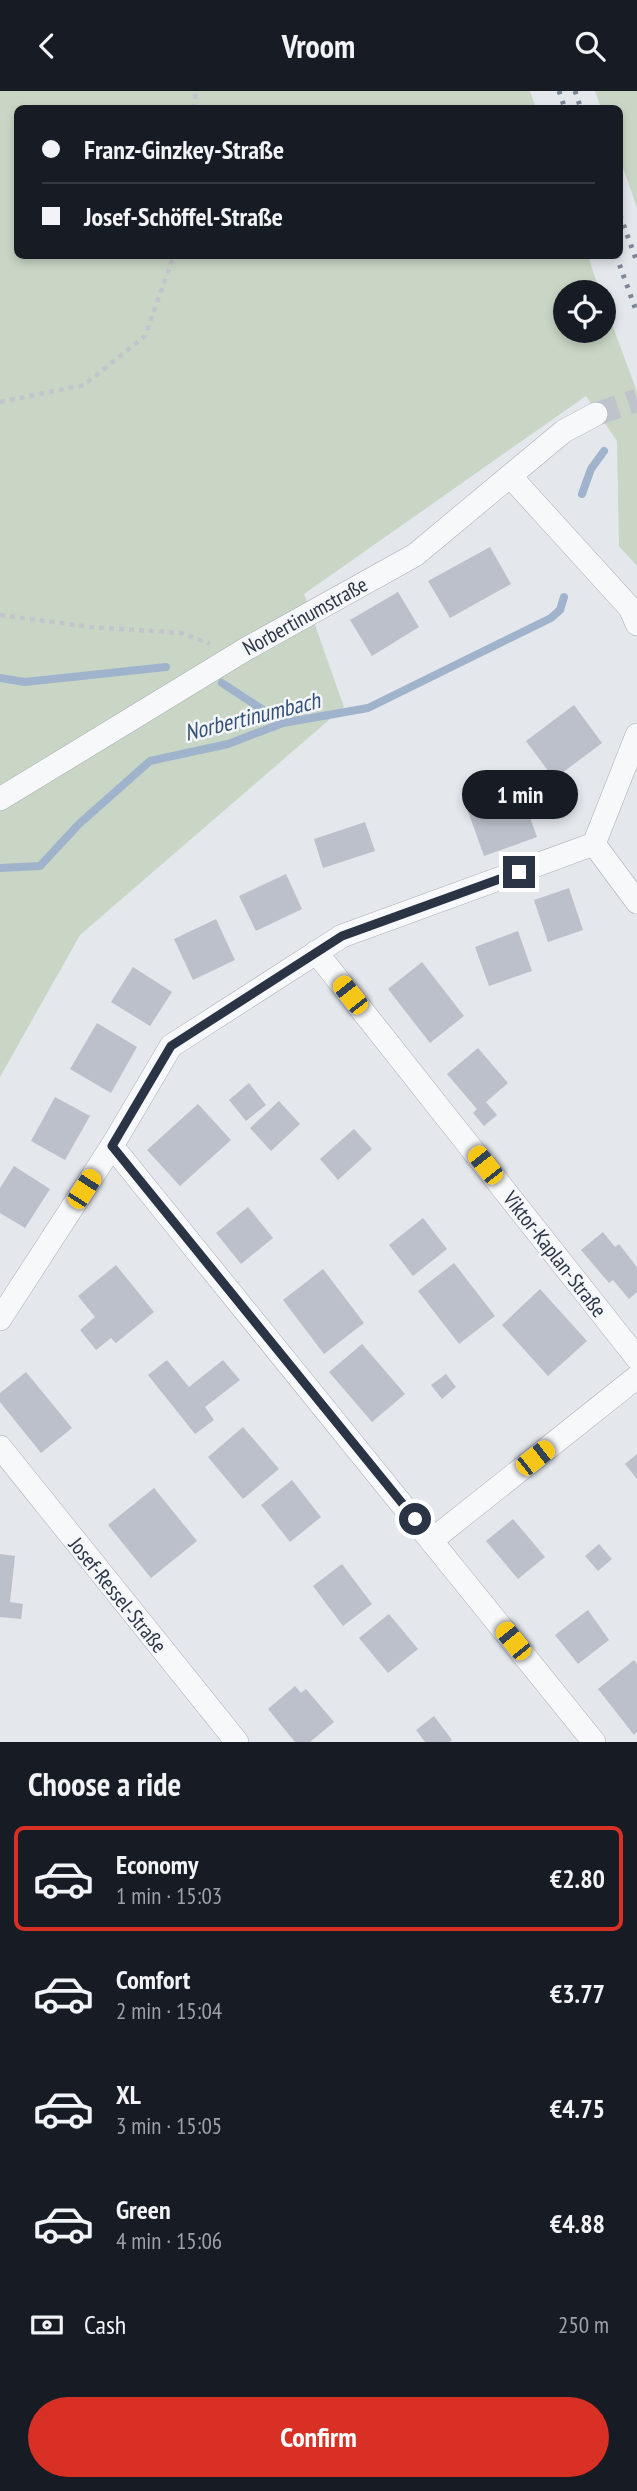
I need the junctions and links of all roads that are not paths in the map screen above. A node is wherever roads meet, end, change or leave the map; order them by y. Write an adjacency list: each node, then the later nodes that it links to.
1 (596, 414): 2 (street, Norbertinumstraße)
2 (511, 477): 3 (street); 5 (street, Norbertinumstraße)
3 (637, 624)
4 (637, 735): 6 (street)
5 (0, 799)
6 (594, 844): 7 (street); 8 (street)
7 (637, 902)
8 (316, 952): 9 (street); 11 (street, Viktor-Kaplan-Straße)
9 (112, 1146): 10 (street); 14 (street)
10 (0, 1319)
11 (637, 1358)
12 (637, 1377): 14 (street)
13 (0, 1447): 15 (street, Josef-Ressel-Straße)
14 (432, 1539): 16 (street)
15 (237, 1742)
16 (594, 1742)

